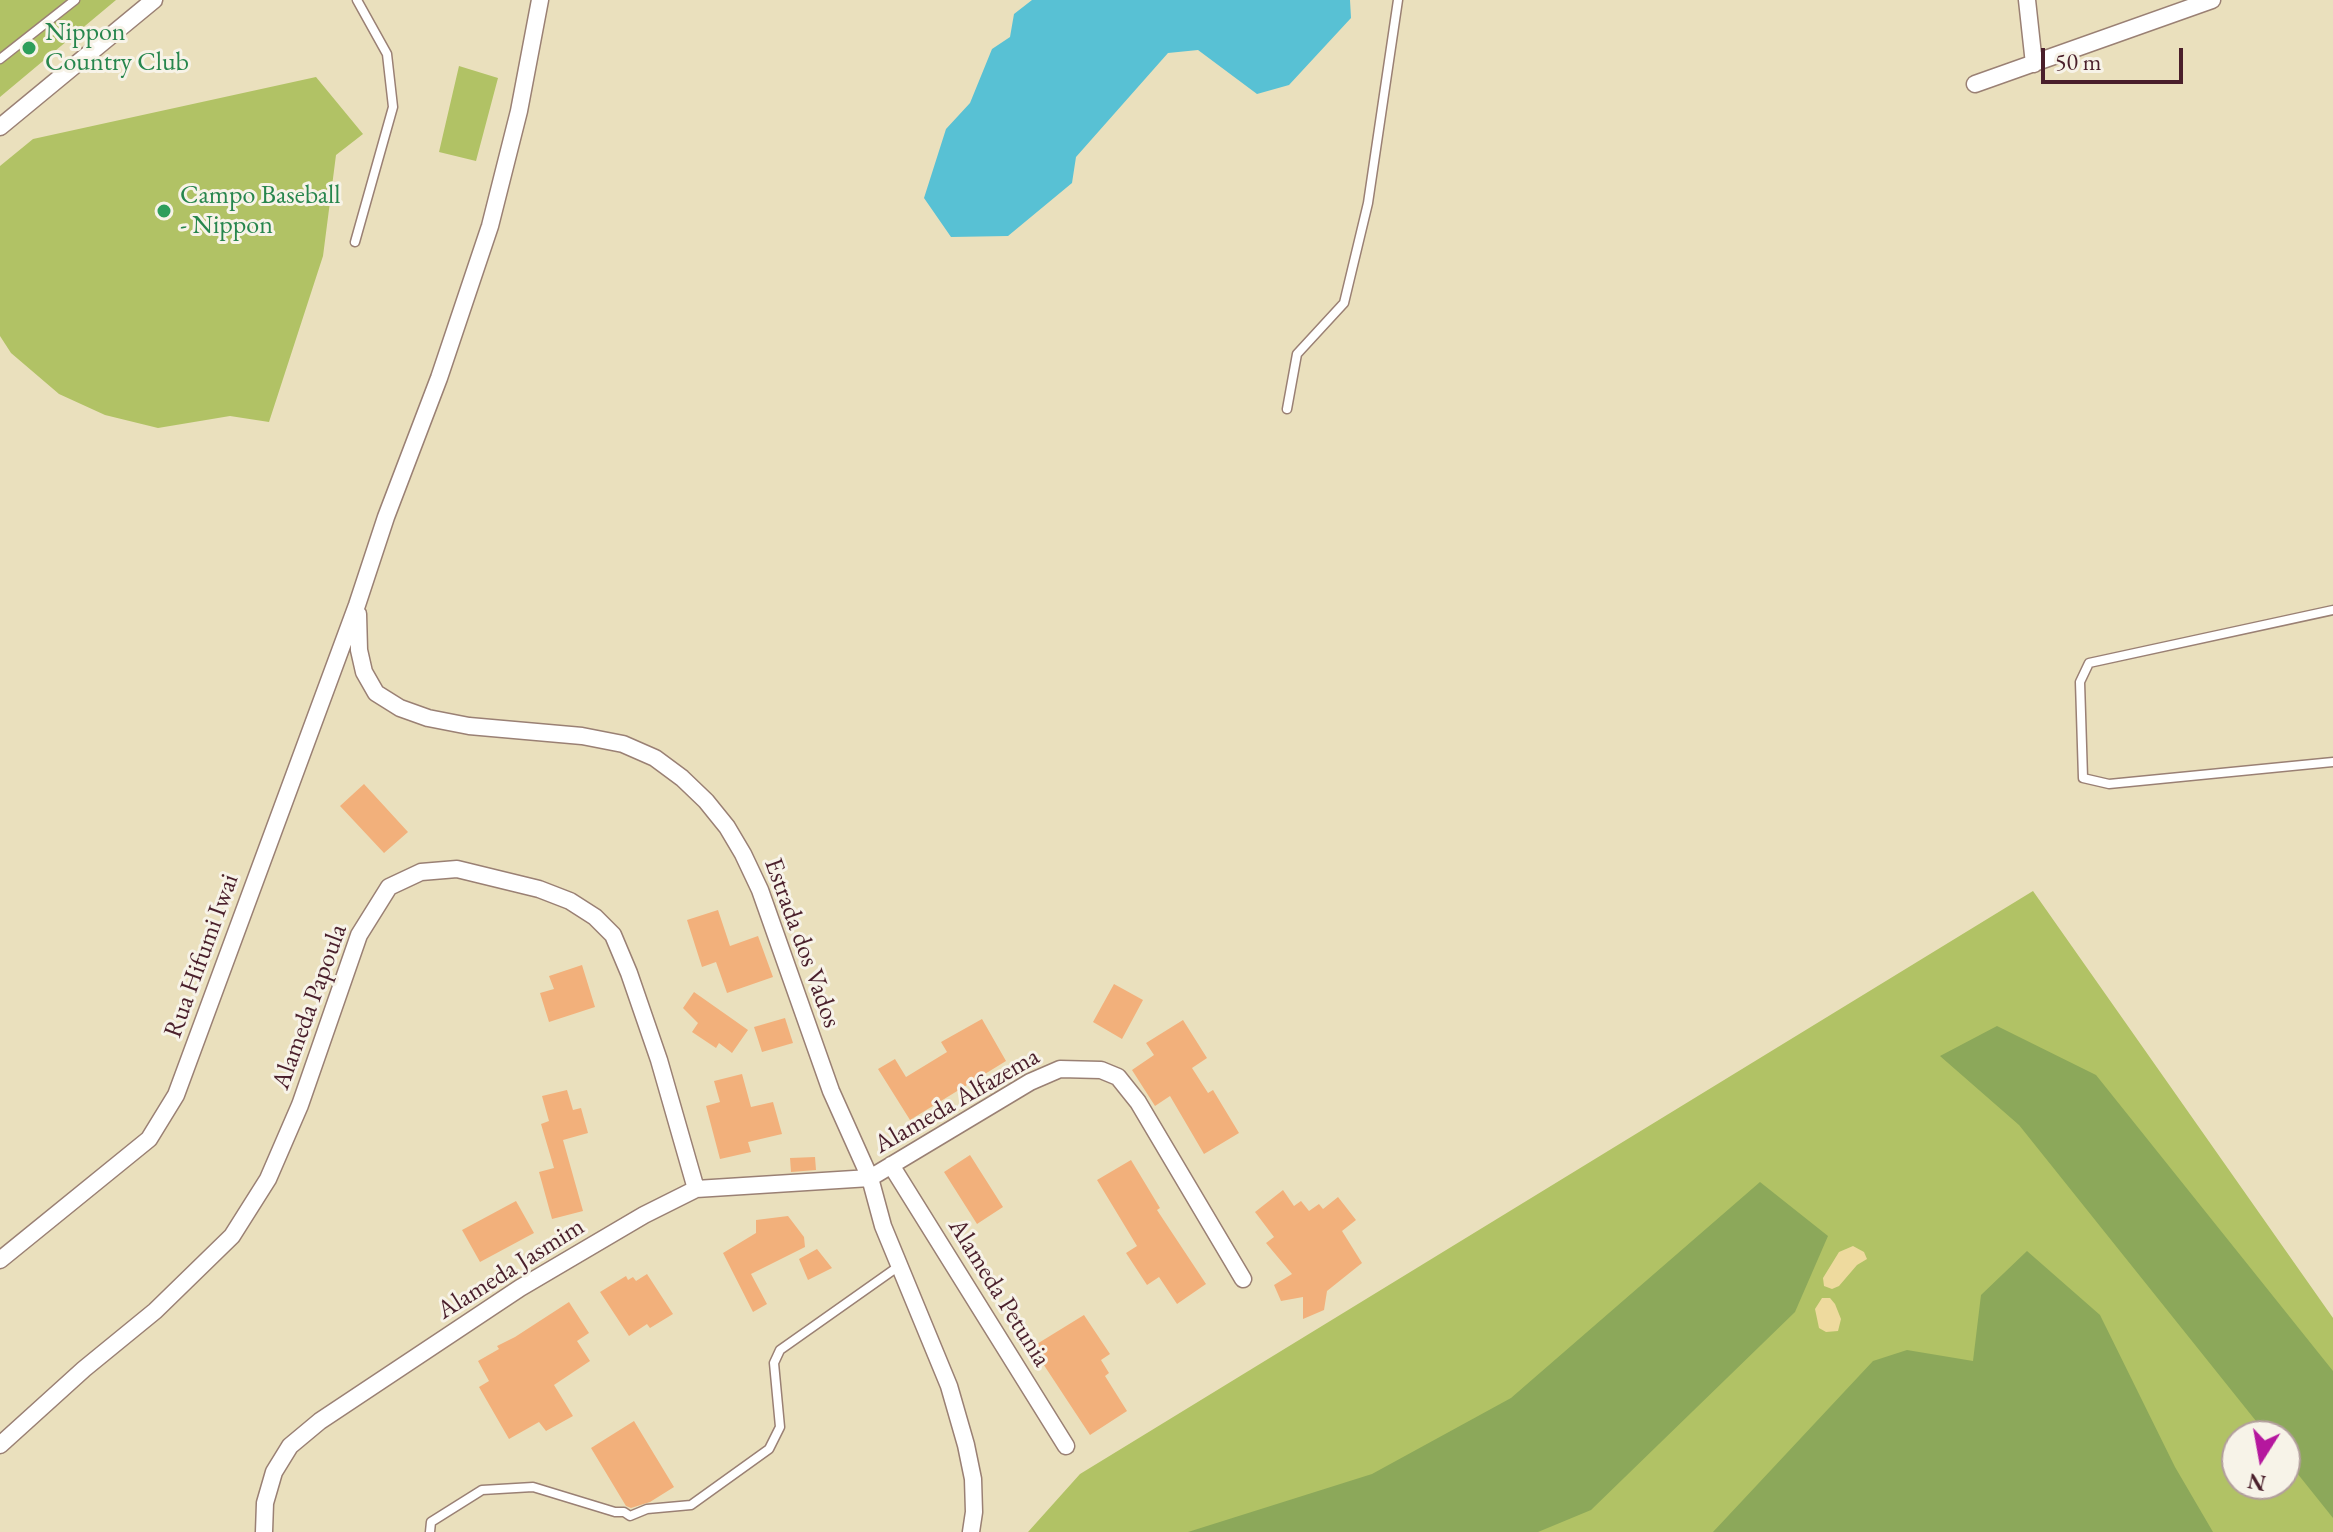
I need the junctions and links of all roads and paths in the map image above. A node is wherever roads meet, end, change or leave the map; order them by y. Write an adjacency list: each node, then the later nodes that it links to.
1 (75, 0): 8 (lane)
2 (154, 0): 11 (street)
3 (357, 0): 12 (lane)
4 (540, 0): 14 (street, Rua Hifumi Iwai)
5 (1398, 0): 13 (lane)
6 (2027, 0): 9 (street)
7 (2212, 0): 9 (street)
8 (0, 59)
9 (2034, 64): 10 (street)
10 (1975, 84)
11 (0, 127)
12 (355, 242)
13 (1287, 409)
14 (357, 605): 18 (street, Estrada dos Vados); 20 (street, Rua Hifumi Iwai)
15 (2333, 610): 16 (lane)
16 (2333, 762)
17 (891, 1165): 18 (street, Alameda Alfazema); 22 (street, Alameda Alfazema); 24 (street, Alameda Petunia)
18 (870, 1178): 19 (street, Alameda Jasmim); 21 (street, Estrada dos Vados)
19 (696, 1189): 23 (street, Alameda Papoula); 25 (street, Alameda Jasmim)
20 (0, 1260)
21 (899, 1266): 26 (lane); 27 (street, Estrada dos Vados)
22 (1243, 1279)
23 (0, 1445)
24 (1066, 1446)
25 (264, 1532)
26 (430, 1532)
27 (971, 1532)

